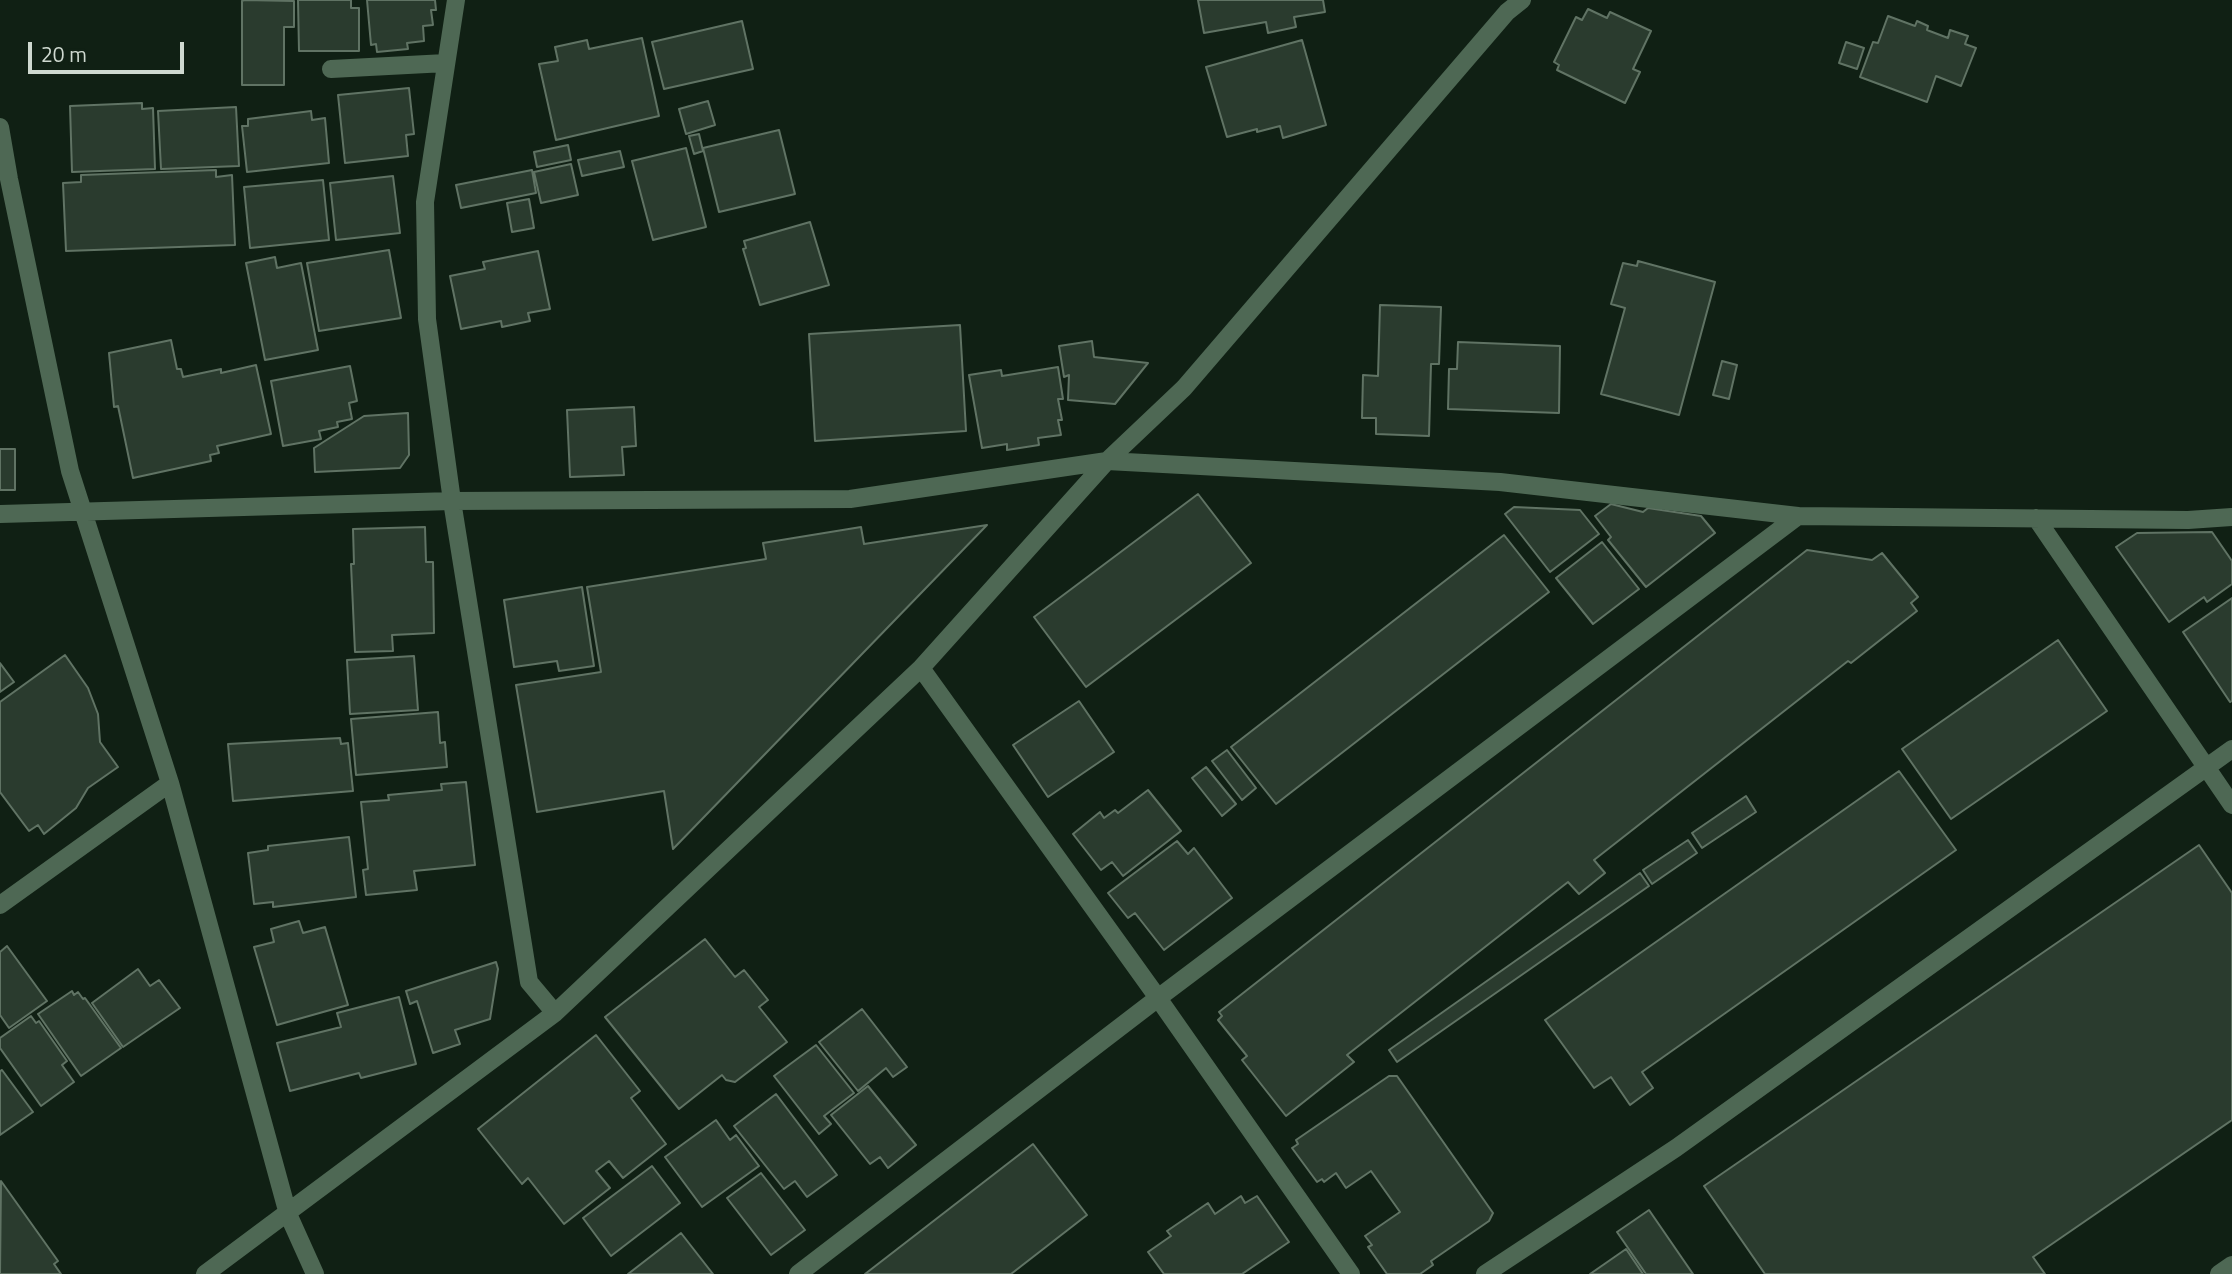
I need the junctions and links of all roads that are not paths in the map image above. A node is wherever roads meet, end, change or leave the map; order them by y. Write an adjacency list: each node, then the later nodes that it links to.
1 (456, 0): 3 (street)
2 (1522, 0): 7 (street)
3 (446, 62): 4 (street); 8 (street)
4 (331, 69)
5 (0, 127): 6 (street)
6 (4, 179): 9 (street)
7 (1107, 461): 8 (street); 11 (street); 14 (street)
8 (452, 501): 9 (street); 21 (street)
9 (82, 512): 10 (street); 17 (street)
10 (0, 514)
11 (1798, 516): 12 (street); 20 (street)
12 (2036, 517): 13 (street); 16 (street)
13 (2232, 517)
14 (921, 668): 20 (street); 21 (street)
15 (2232, 749): 16 (street)
16 (2206, 766): 18 (street); 28 (street)
17 (170, 783): 19 (street); 22 (street)
18 (2232, 805)
19 (0, 905)
20 (1158, 998): 26 (street); 27 (street)
21 (555, 1013): 22 (street)
22 (288, 1214): 24 (street); 25 (street)
23 (2232, 1265): 29 (street)
24 (205, 1274)
25 (315, 1274)
26 (798, 1274)
27 (1351, 1274)
28 (1485, 1274)
29 (2219, 1274)

